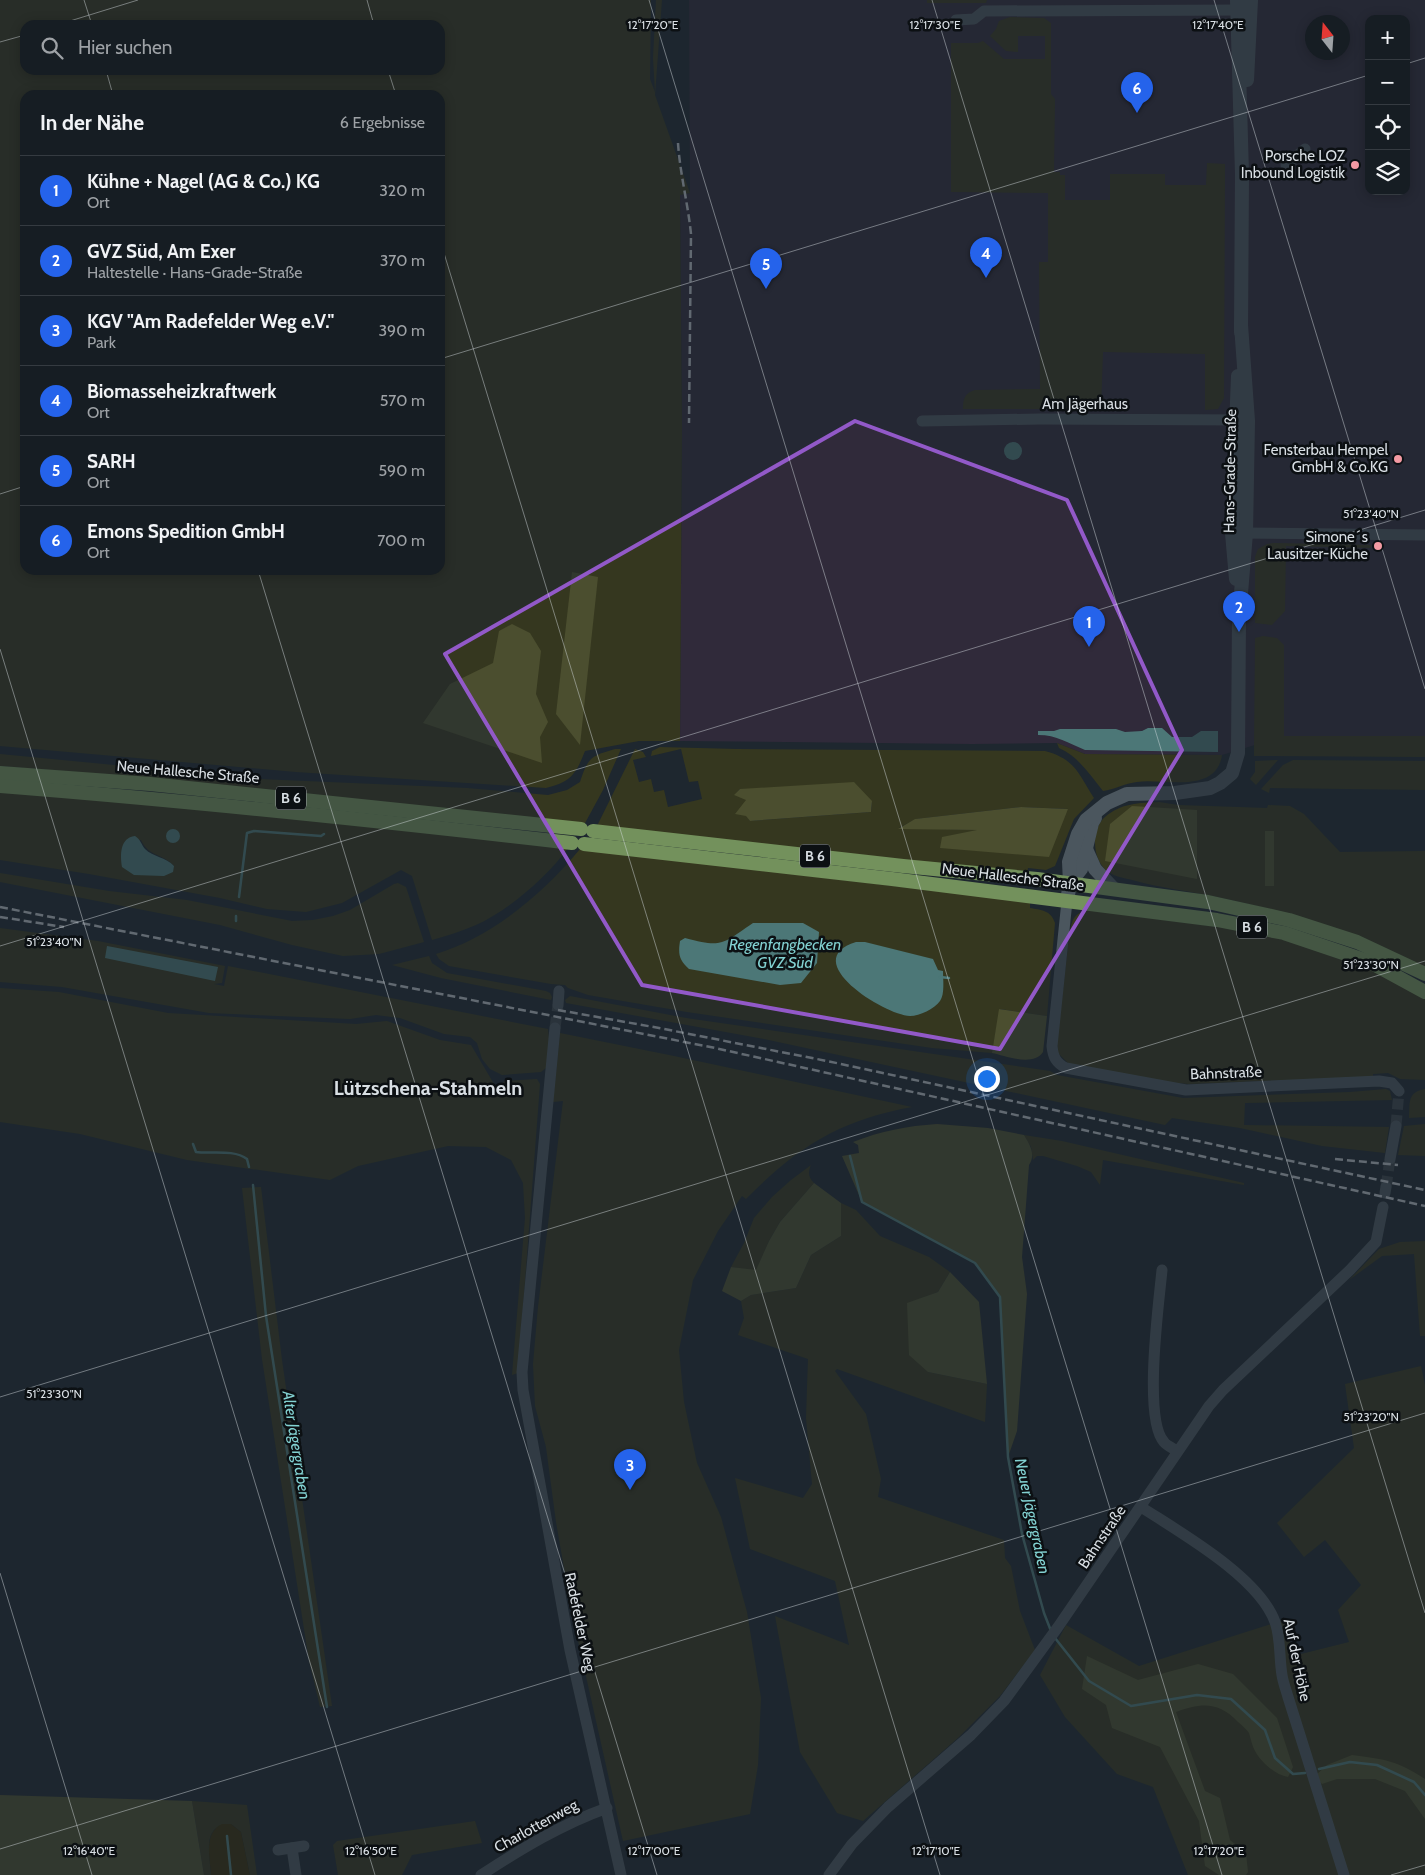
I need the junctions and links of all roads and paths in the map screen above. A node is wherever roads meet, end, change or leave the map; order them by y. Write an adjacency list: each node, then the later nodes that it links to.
1 (1244, 5): 2 (street); 5 (street, Hans-Grade-Straße)
2 (956, 20)
3 (1305, 149): 4 (street)
4 (1286, 165)
5 (1242, 420): 6 (street, Am Jägerhaus); 7 (street, Hans-Grade-Straße)
6 (922, 421)
7 (1239, 533): 8 (street); 11 (street, Hans-Grade-Straße)
8 (1425, 535)
9 (0, 773): 13 (main road, Neue Hallesche Straße / B 6)
10 (0, 786): 15 (main road, Neue Hallesche Straße / B 6)
11 (1102, 806): 12 (street, Hans-Grade-Straße); 13 (street, Hans-Grade-Straße)
12 (1086, 849): 13 (street, Hans-Grade-Straße); 14 (street)
13 (1070, 883): 14 (main road, Neue Hallesche Straße / B 6); 15 (street, Hans-Grade-Straße)
14 (1114, 888): 16 (main road, Neue Hallesche Straße / B 6)
15 (1068, 901): 18 (main road, Neue Hallesche Straße / B 6); 21 (street, Bahnstraße)
16 (1425, 974)
17 (559, 991): 19 (street)
18 (1425, 992)
19 (558, 1006)
20 (554, 1028): 28 (street, Radefelder Weg)
21 (1399, 1091)
22 (1396, 1126): 23 (street)
23 (1390, 1159)
24 (1383, 1207): 26 (street, Bahnstraße)
25 (1162, 1270): 26 (street)
26 (1177, 1451): 27 (street, Bahnstraße)
27 (1141, 1507): 35 (street, Bahnstraße); 36 (street, Auf der Höhe)
28 (607, 1808): 33 (street, Charlottenweg); 34 (street, Radefelder Weg)
29 (304, 1846): 30 (street)
30 (292, 1848): 31 (street); 32 (street)
31 (278, 1850)
32 (296, 1875)
33 (481, 1875)
34 (621, 1875)
35 (828, 1875)
36 (1344, 1875)

